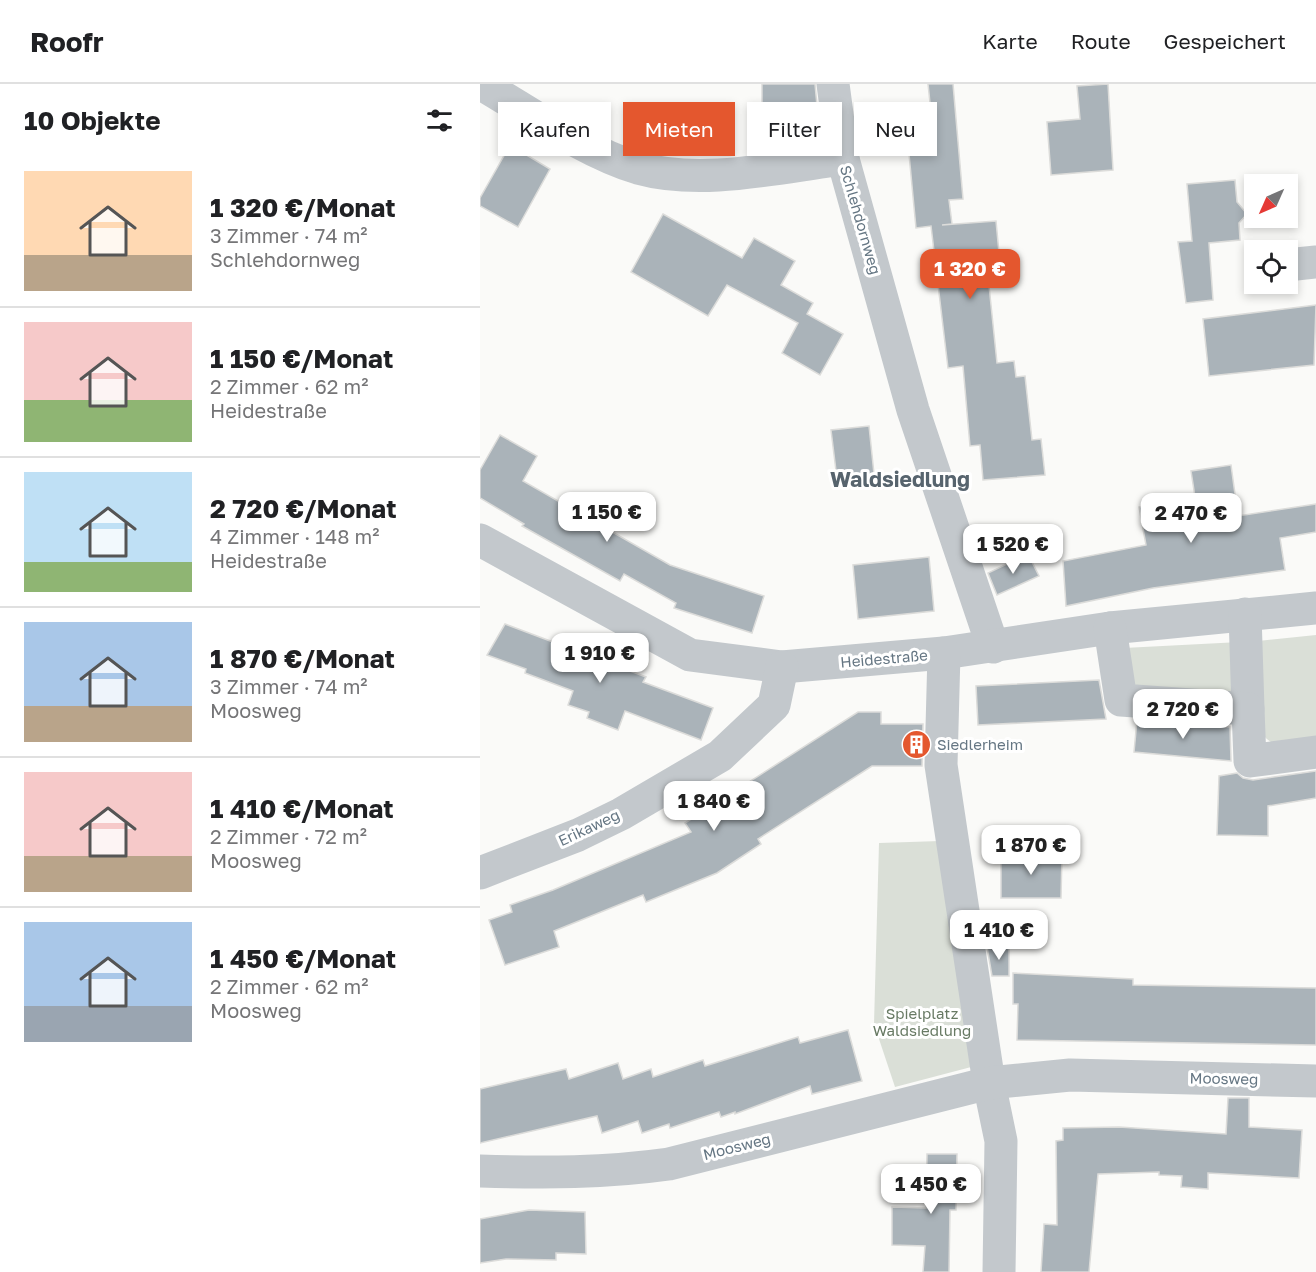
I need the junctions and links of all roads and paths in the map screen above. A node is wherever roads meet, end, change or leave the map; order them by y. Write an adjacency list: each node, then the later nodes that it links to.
1 (481, 84): 3 (street, Schlehdornweg)
2 (833, 84): 3 (street)
3 (843, 159): 10 (street, Schlehdornweg)
4 (1316, 262): 5 (street)
5 (1298, 264)
6 (480, 540): 12 (street, Heidestraße)
7 (1316, 608): 8 (street, Heidestraße)
8 (1245, 614): 9 (street, Heidestraße); 13 (street)
9 (1110, 628): 10 (street, Heidestraße); 13 (street)
10 (993, 648): 11 (street, Heidestraße)
11 (944, 654): 12 (street, Heidestraße); 17 (street)
12 (782, 667): 15 (street, Erikaweg)
13 (1248, 710): 14 (street)
14 (1316, 752)
15 (480, 873)
16 (1316, 1081): 17 (street, Moosweg)
17 (989, 1083): 18 (street, Moosweg); 19 (street)
18 (480, 1171)
19 (999, 1272)

